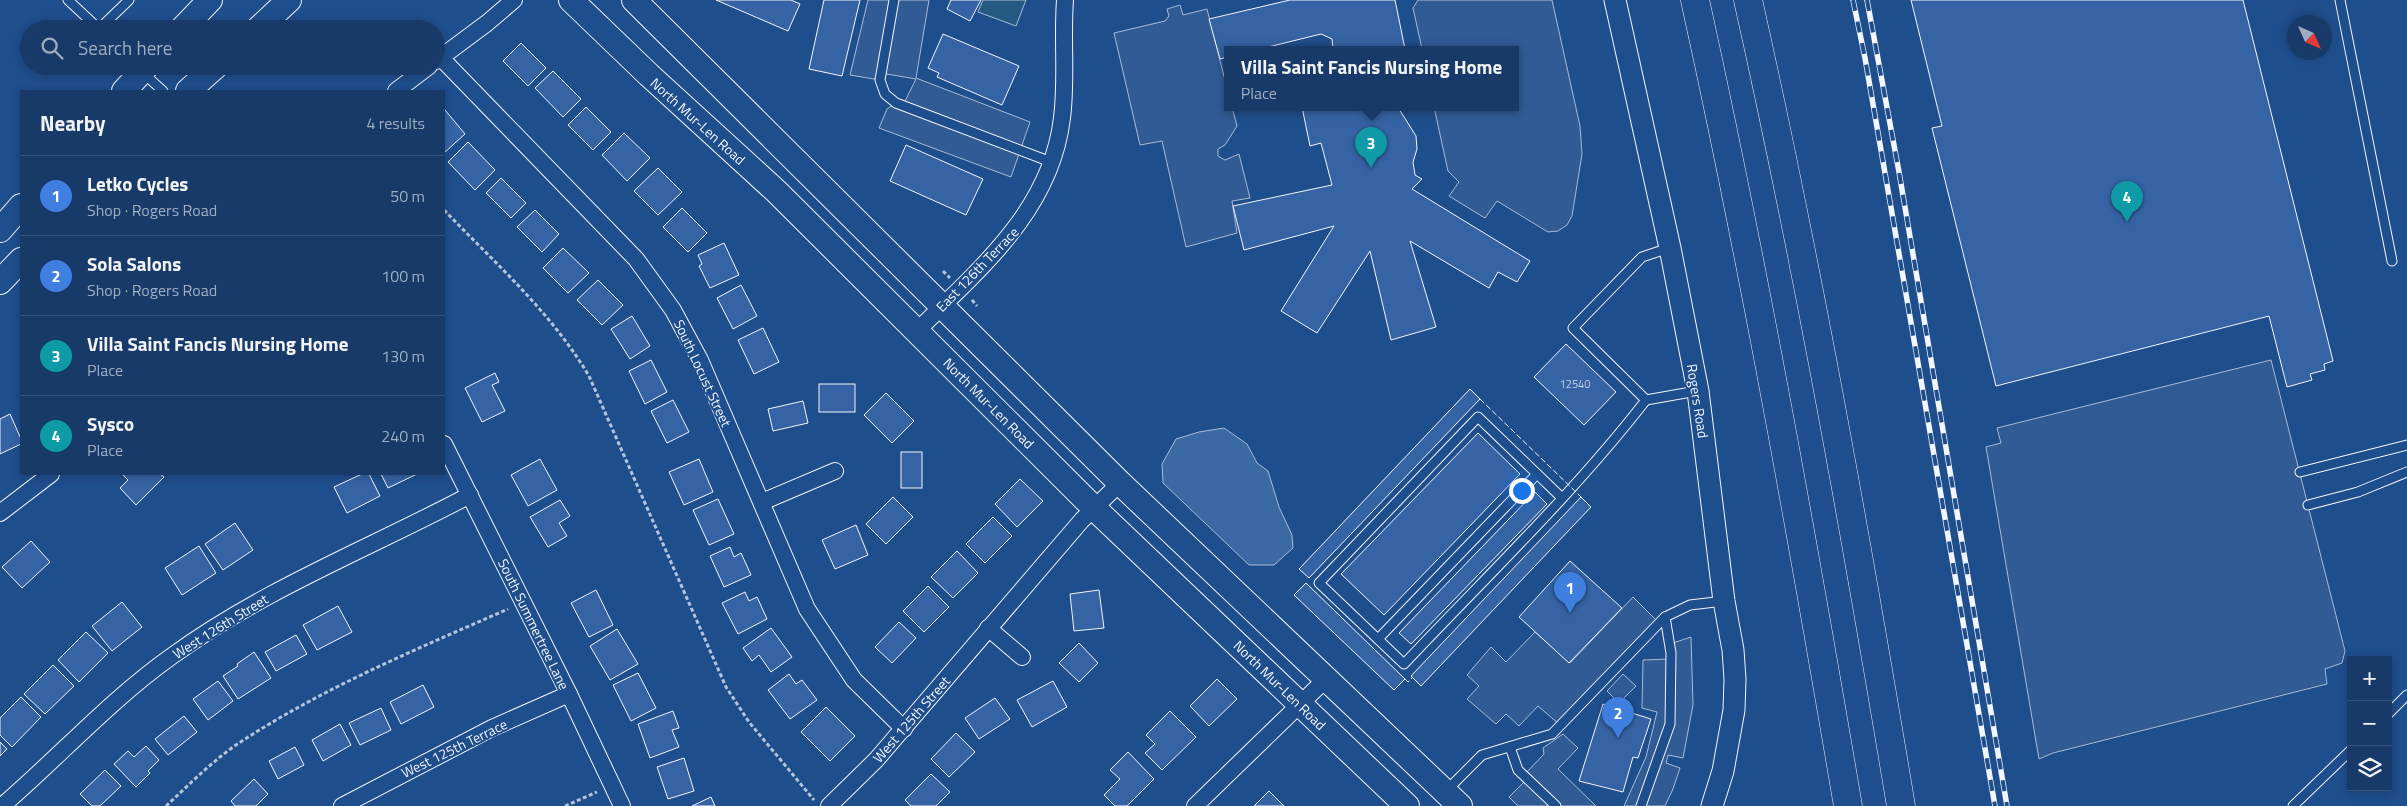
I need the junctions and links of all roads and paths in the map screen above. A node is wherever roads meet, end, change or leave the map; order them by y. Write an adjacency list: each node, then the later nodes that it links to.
1 (68, 0): 14 (lane)
2 (129, 0): 15 (lane)
3 (210, 0): 16 (main road)
4 (289, 0): 17 (main road)
5 (514, 0): 18 (street)
6 (571, 0): 37 (main road, North Mur-Len Road)
7 (634, 0): 36 (main road)
8 (894, 0): 28 (lane)
9 (1064, 0): 28 (street, East 126th Terrace)
10 (1615, 0): 32 (street, Rogers Road)
11 (1695, 0): 81 (highway)
12 (1748, 0): 82 (highway)
13 (2340, 0): 34 (lane)
14 (89, 20)
15 (108, 20)
16 (191, 20)
17 (268, 20)
18 (445, 54)
19 (445, 72): 50 (street, South Locust Street)
20 (137, 75): 24 (main road)
21 (148, 75): 25 (lane)
22 (206, 75): 26 (main road)
23 (418, 75): 27 (street)
24 (125, 90)
25 (162, 90)
26 (189, 90)
27 (397, 90)
28 (1051, 162): 36 (street, East 126th Terrace)
29 (20, 207): 31 (main road)
30 (445, 211): 70 (path)
31 (0, 230)
32 (1670, 248): 38 (street, Rogers Road); 39 (lane)
33 (20, 261): 35 (main road)
34 (2392, 261)
35 (0, 282)
36 (942, 305): 37 (street, East 126th Terrace); 47 (main road)
37 (917, 331): 52 (main road, North Mur-Len Road)
38 (1698, 391): 39 (lane); 54 (street, Rogers Road)
39 (1646, 400): 49 (lane)
40 (2407, 445): 43 (lane)
41 (445, 446): 48 (street, South Summertree Lane)
42 (835, 471): 50 (street)
43 (2300, 472)
44 (2407, 472): 51 (lane)
45 (1537, 474): 49 (lane); 58 (lane); 58 (lane)
46 (50, 475): 53 (street)
47 (1120, 483): 52 (street, West 125th Street); 60 (main road)
48 (470, 495): 61 (street, South Summertree Lane); 71 (street, West 126th Street)
49 (1562, 498): 58 (lane)
50 (762, 502): 65 (street, South Locust Street)
51 (2308, 505)
52 (1094, 508): 57 (street, West 125th Street); 63 (main road, North Mur-Len Road)
53 (0, 513)
54 (1724, 601): 56 (lane); 80 (street, Rogers Road)
55 (512, 607): 72 (path)
56 (1665, 617): 66 (lane); 79 (lane)
57 (988, 628): 59 (street); 65 (street, West 125th Street)
58 (1378, 639)
59 (1022, 657)
60 (1326, 679): 63 (street); 69 (main road)
61 (569, 694): 73 (street, West 125th Terrace); 75 (street, South Summertree Lane)
62 (2407, 696): 64 (lane)
63 (1300, 704): 76 (street); 77 (main road, North Mur-Len Road)
64 (2392, 710)
65 (904, 729): 70 (street, West 125th Street)
66 (1510, 747): 69 (lane); 78 (lane)
67 (2347, 754): 83 (lane)
68 (601, 790): 74 (path)
69 (1453, 799)
70 (822, 803)
71 (2, 806)
72 (166, 806)
73 (342, 806)
74 (565, 806)
75 (622, 806)
76 (1195, 806)
77 (1407, 806)
78 (1556, 806)
79 (1641, 806)
80 (1712, 806)
81 (1848, 806)
82 (1901, 806)
83 (2293, 806)

